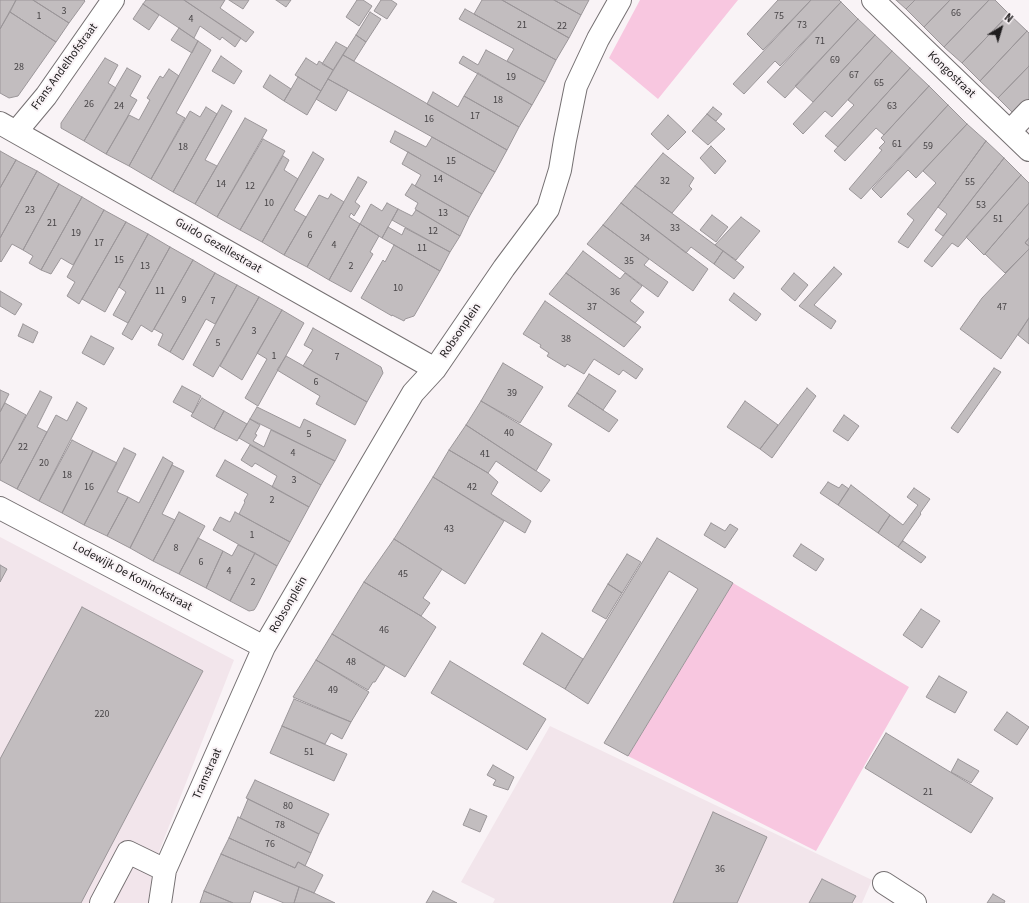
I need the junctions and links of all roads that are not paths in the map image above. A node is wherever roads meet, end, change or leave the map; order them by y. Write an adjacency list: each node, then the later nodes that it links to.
1 (113, 0): 5 (street, Frans Andelhofstraat)
2 (620, 0): 8 (street, Robsonplein)
3 (873, 0): 6 (street, Kongostraat)
4 (1029, 111): 6 (street)
5 (8, 127): 8 (street, Guido Gezellestraat)
6 (1010, 131): 7 (street, Kongostraat)
7 (1029, 150)
8 (435, 369): 10 (street, Robsonplein)
9 (0, 508): 10 (street, Lodewijk De Koninckstraat)
10 (264, 647): 11 (street, Tramstraat)
11 (165, 870): 13 (street); 14 (street, Tramstraat)
12 (884, 883): 15 (street)
13 (101, 903)
14 (160, 903)
15 (915, 903)

